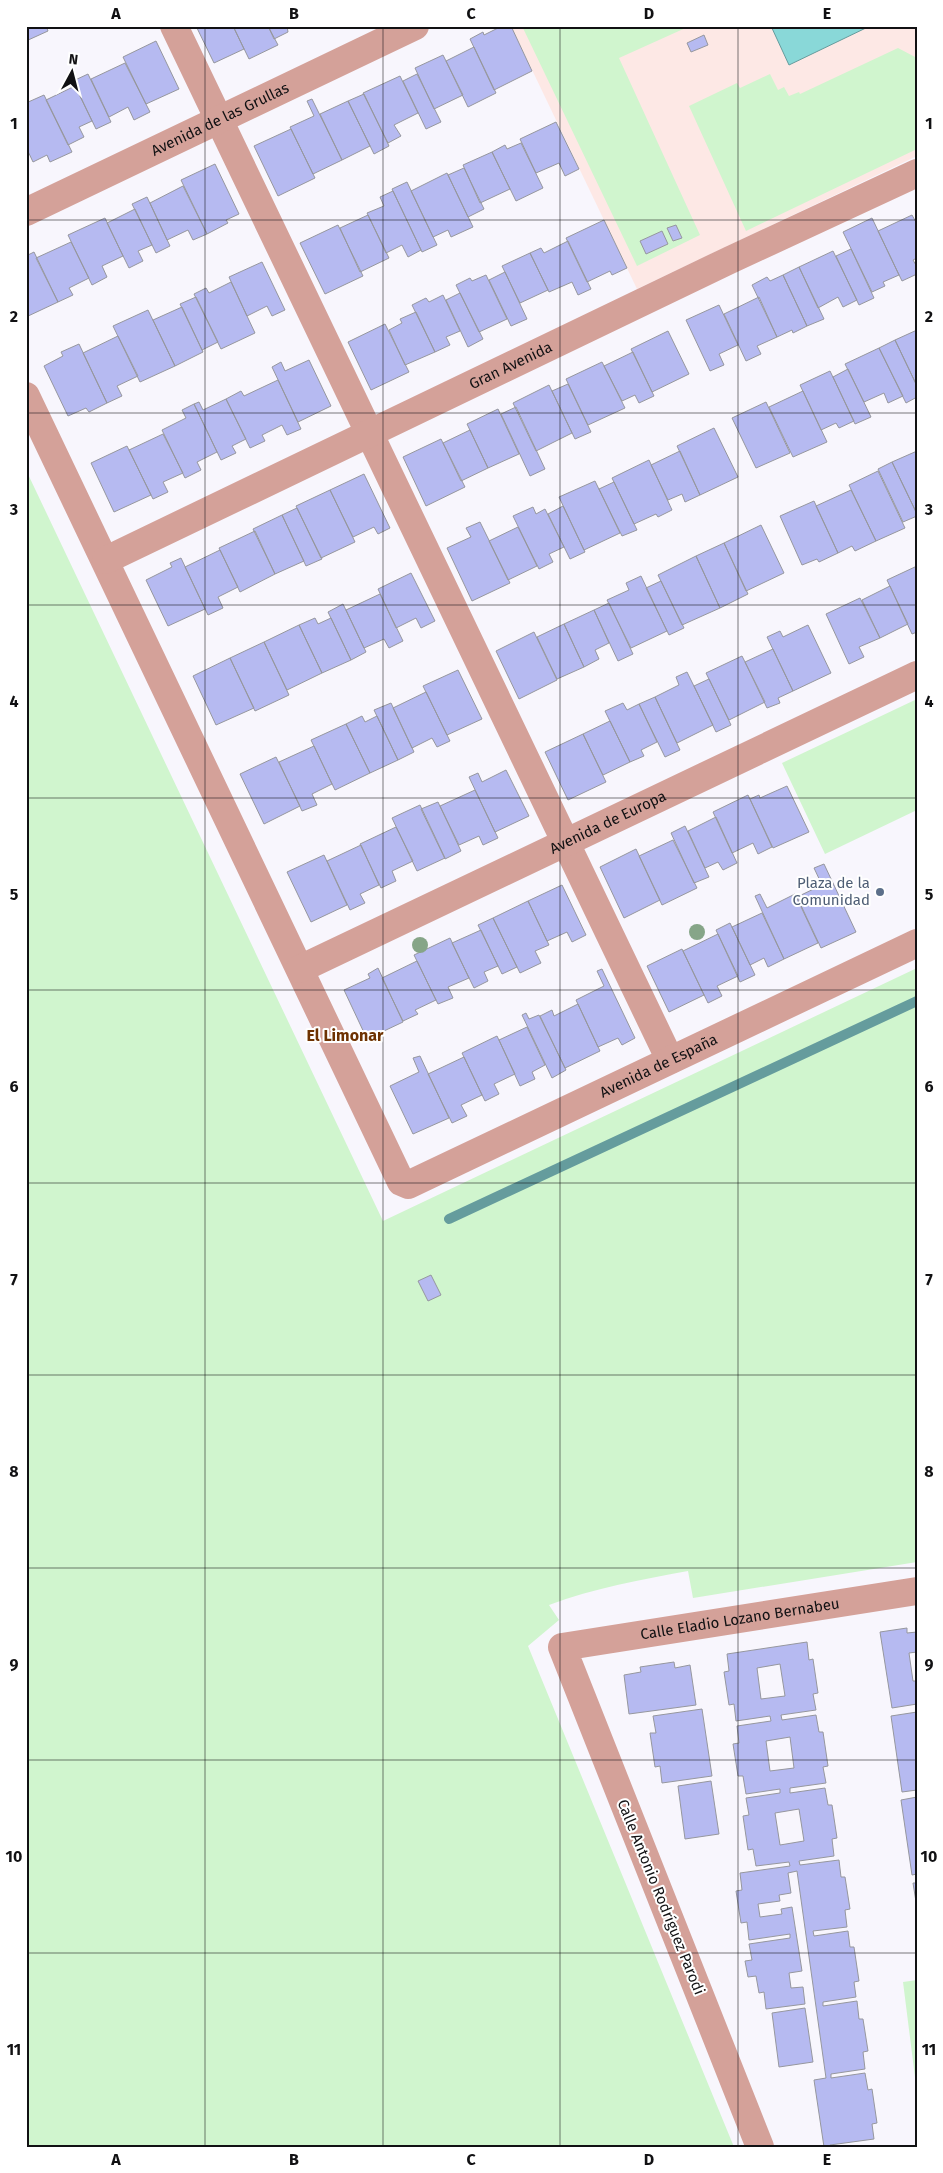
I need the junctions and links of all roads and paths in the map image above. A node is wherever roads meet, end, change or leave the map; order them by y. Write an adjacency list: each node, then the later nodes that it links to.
1 (174, 26): 3 (street)
2 (415, 26): 3 (street, Avenida de las Grullas)
3 (219, 120): 5 (street, Avenida de las Grullas); 7 (street)
4 (917, 173): 7 (street, Gran Avenida)
5 (26, 212)
6 (26, 396): 8 (street)
7 (369, 433): 8 (street, Gran Avenida); 10 (street)
8 (106, 560): 12 (street)
9 (917, 675): 10 (street, Avenida de Europa)
10 (566, 842): 12 (street, Avenida de Europa); 13 (street)
11 (917, 943): 13 (street, Avenida de España)
12 (300, 969): 13 (street, Avenida de España)
13 (670, 1060)
14 (917, 1591): 15 (street, Calle Eladio Lozano Bernabeu)
15 (562, 1646): 16 (street, Calle Antonio Rodríguez Parodi)
16 (760, 2147)

